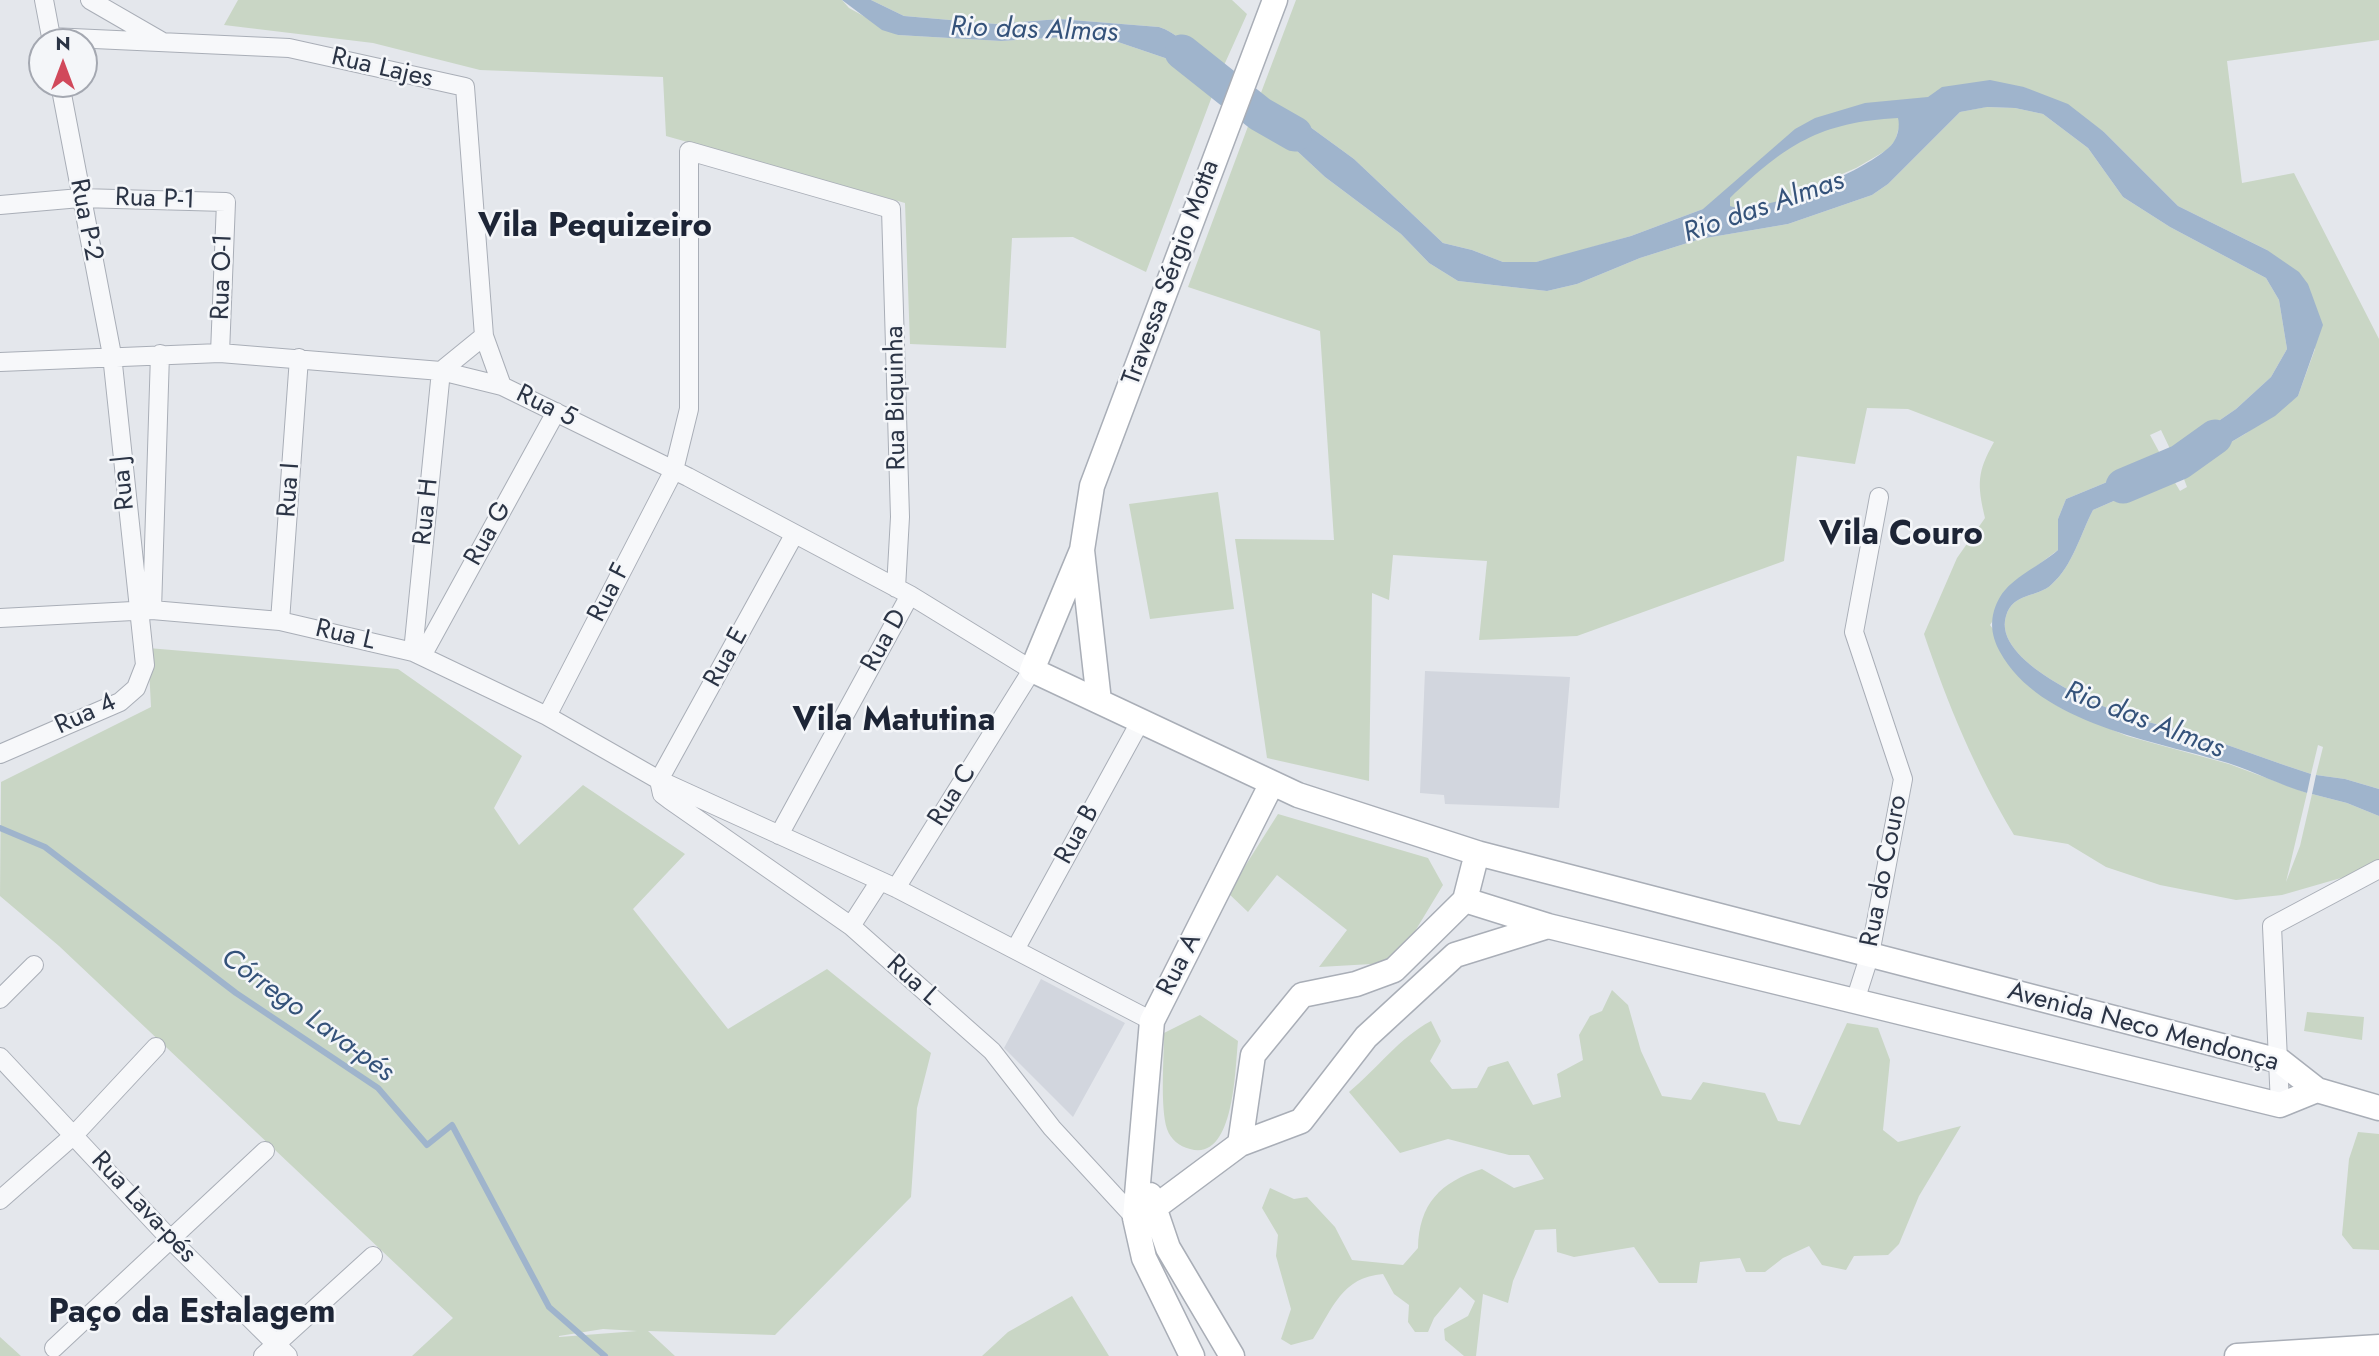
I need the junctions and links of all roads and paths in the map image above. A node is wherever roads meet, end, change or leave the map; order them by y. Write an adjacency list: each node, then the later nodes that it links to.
1 (44, 0): 4 (street)
2 (90, 0): 6 (street)
3 (1271, 11): 23 (street, Travessa Sérgio Motta)
4 (50, 28)
5 (98, 41): 6 (street, Rua Lajes)
6 (164, 43): 11 (street, Rua Lajes)
7 (62, 98): 8 (street, Rua P-2)
8 (80, 198): 9 (street, Rua P-1); 10 (street, Rua P-1); 14 (street, Rua P-2)
9 (226, 202): 12 (street, Rua O-1)
10 (0, 205)
11 (484, 336): 17 (street); 18 (street, Rua Lajes)
12 (220, 353): 13 (street, Rua 5); 15 (street, Rua 5)
13 (160, 354): 14 (street, Rua 5); 25 (street, Rua J)
14 (112, 355): 16 (street, Rua 5); 25 (street, Rua J)
15 (299, 358): 17 (street, Rua 5); 27 (street, Rua I)
16 (0, 362)
17 (441, 371): 18 (street, Rua 5); 28 (street, Rua H)
18 (502, 386): 19 (street, Rua 5)
19 (556, 412): 20 (street, Rua 5); 28 (street, Rua G)
20 (674, 470): 22 (street, Rua 5); 24 (street, Rua Biquinha); 31 (street, Rua F)
21 (1879, 497): 44 (street, Rua do Couro)
22 (794, 535): 24 (street, Rua 5); 34 (street, Rua E)
23 (1082, 550): 29 (street); 30 (street)
24 (903, 591): 29 (street, Rua 5); 36 (street, Rua D)
25 (144, 611): 26 (street, Rua L); 27 (street, Rua L); 33 (street, Rua 4)
26 (0, 614)
27 (280, 621): 28 (street, Rua L)
28 (417, 654): 31 (street, Rua L)
29 (1032, 670): 30 (street, Avenida Neco Mendonça); 39 (street, Rua C)
30 (1099, 701): 32 (street, Avenida Neco Mendonça)
31 (547, 716): 34 (street, Rua L)
32 (1140, 722): 35 (street, Avenida Neco Mendonça); 43 (street, Rua B)
33 (0, 754)
34 (659, 780): 36 (street, Rua L); 41 (street, Rua L)
35 (1272, 783): 37 (street, Avenida Neco Mendonça); 48 (street, Rua A)
36 (779, 835): 39 (street, Rua L)
37 (1477, 853): 40 (street); 44 (street, Avenida Neco Mendonça)
38 (2379, 869): 51 (street)
39 (888, 884): 41 (street, Rua C); 43 (street, Rua L)
40 (1465, 900): 42 (street, Avenida Neco Mendonça); 56 (street)
41 (850, 926): 59 (street, Rua L)
42 (1548, 926): 47 (street, Avenida Neco Mendonça); 56 (street)
43 (1016, 948): 48 (street, Rua L)
44 (1870, 954): 47 (street, Rua do Couro); 51 (street, Avenida Neco Mendonça)
45 (34, 965): 46 (street)
46 (0, 999)
47 (1855, 1001): 53 (street, Avenida Neco Mendonça)
48 (1152, 1021): 59 (street, Rua A)
49 (156, 1047): 55 (street)
50 (0, 1058): 55 (street, Rua Lava-pés)
51 (2280, 1061): 52 (street, Avenida Neco Mendonça); 53 (street)
52 (2317, 1090): 53 (street, Avenida Neco Mendonça); 54 (street)
53 (2280, 1105)
54 (2379, 1108)
55 (75, 1135): 58 (street); 60 (street, Rua Lava-pés)
56 (1241, 1144): 59 (street)
57 (265, 1150): 60 (street)
58 (0, 1200)
59 (1144, 1213): 66 (street); 67 (street)
60 (171, 1240): 63 (street); 64 (street, Rua Lava-pés)
61 (373, 1256): 64 (street)
62 (2379, 1347): 65 (street)
63 (54, 1348)
64 (276, 1352)
65 (2289, 1355): 68 (street)
66 (1192, 1356)
67 (1232, 1356)
68 (2237, 1356)

